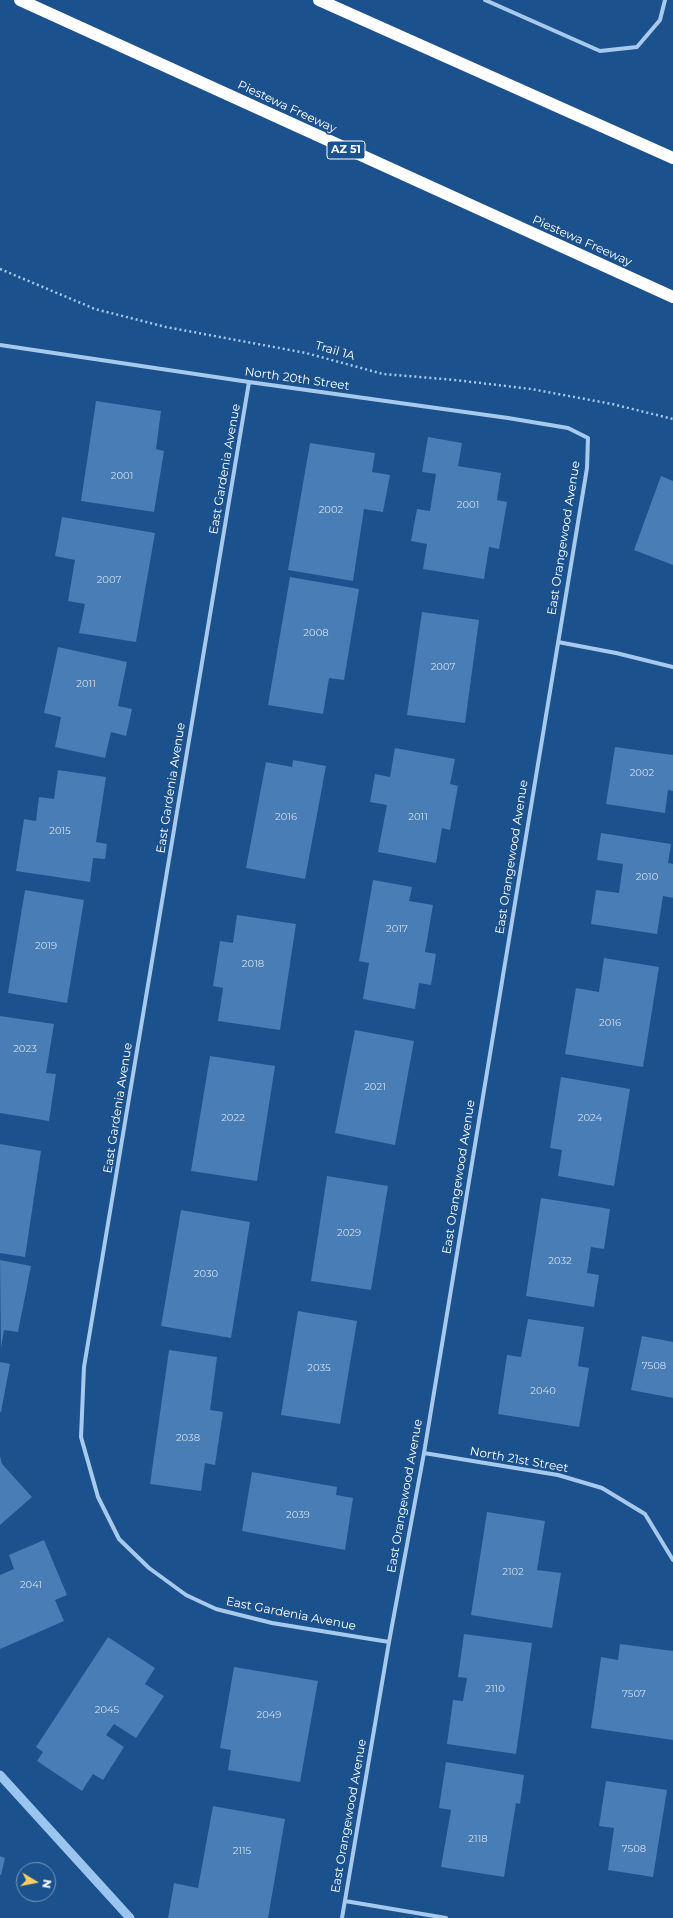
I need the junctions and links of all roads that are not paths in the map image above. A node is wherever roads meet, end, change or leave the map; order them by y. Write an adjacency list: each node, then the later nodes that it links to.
1 (20, 0): 6 (highway, Piestewa Freeway / AZ 51)
2 (318, 0): 5 (highway)
3 (485, 0): 4 (street)
4 (665, 0)
5 (673, 158)
6 (673, 297)
7 (0, 345): 8 (street, North 20th Street)
8 (249, 382): 9 (street, North 20th Street); 14 (street, East Gardenia Avenue)
9 (588, 438): 10 (street, East Orangewood Avenue)
10 (558, 642): 11 (street); 12 (street, East Orangewood Avenue)
11 (673, 667)
12 (424, 1453): 13 (street, North 21st Street); 14 (street, East Orangewood Avenue)
13 (673, 1560)
14 (389, 1642): 15 (street, East Orangewood Avenue)
15 (345, 1902): 16 (street, East Orangewood Avenue); 17 (street)
16 (342, 1918)
17 (446, 1918)

